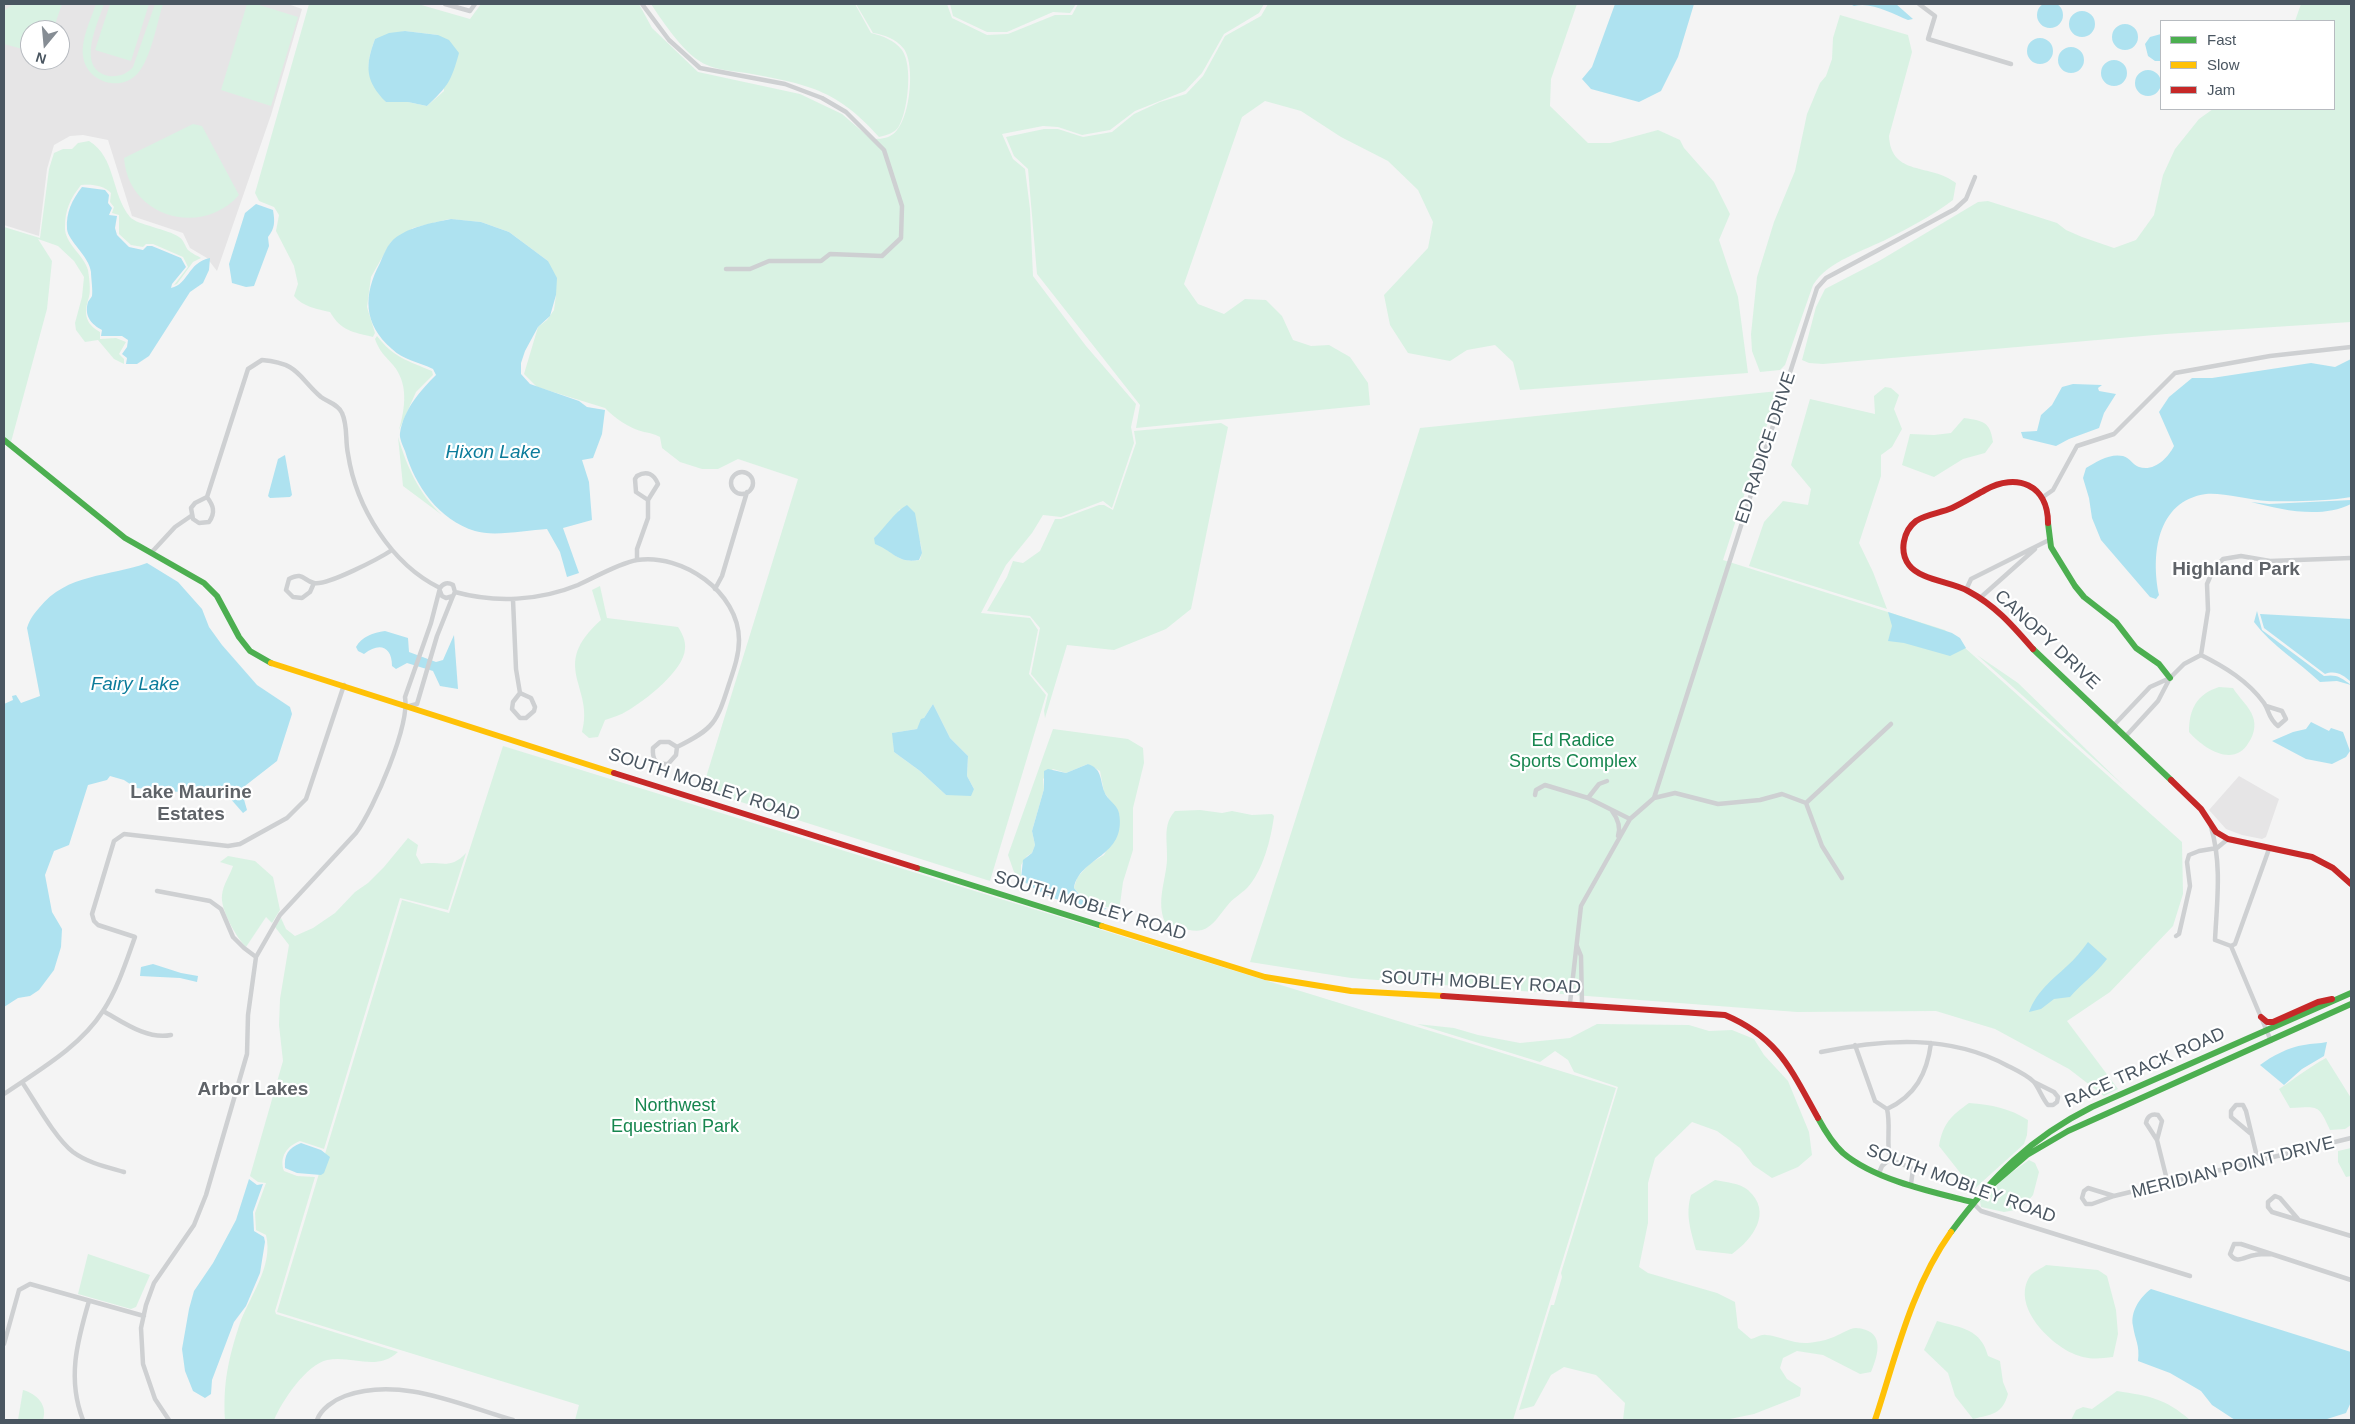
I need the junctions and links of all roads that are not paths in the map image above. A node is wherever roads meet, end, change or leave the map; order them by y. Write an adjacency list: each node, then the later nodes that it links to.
1 (445, 4): 2 (street)
2 (475, 4)
3 (642, 4): 7 (street)
4 (1919, 4): 5 (street)
5 (2011, 64)
6 (1975, 177): 43 (street, ED RADICE DRIVE)
7 (726, 269)
8 (2351, 347): 12 (street)
9 (4, 440): 18 (street, SOUTH MOBLEY ROAD)
10 (747, 492): 10 (street); 23 (street)
11 (207, 497): 14 (street); 14 (street); 17 (street)
12 (2043, 497): 15 (street); 24 (street, CANOPY DRIVE)
13 (648, 500): 13 (street); 20 (street)
14 (191, 516): 18 (street)
15 (2050, 540): 16 (street); 31 (street)
16 (2036, 548): 24 (street); 26 (street)
17 (392, 550): 21 (street); 22 (street)
18 (151, 554): 32 (street, SOUTH MOBLEY ROAD)
19 (2351, 558): 28 (street)
20 (637, 560): 23 (street); 27 (street)
21 (314, 583): 21 (street)
22 (440, 589): 25 (street); 25 (street); 29 (street)
23 (715, 589): 39 (street)
24 (1966, 590): 26 (street, CANOPY DRIVE)
25 (454, 594): 27 (street); 30 (street)
26 (1980, 598): 37 (street, CANOPY DRIVE)
27 (513, 600): 33 (street)
28 (2201, 655): 31 (street); 35 (street)
29 (417, 662): 30 (street); 34 (street)
30 (427, 665): 34 (street)
31 (2170, 678): 37 (street); 38 (street)
32 (344, 684): 34 (street, SOUTH MOBLEY ROAD); 64 (street)
33 (520, 693): 33 (street)
34 (407, 706): 58 (street); 61 (street, SOUTH MOBLEY ROAD)
35 (2266, 706): 35 (street)
36 (1891, 724): 44 (street)
37 (2114, 725): 38 (street, CANOPY DRIVE)
38 (2126, 736): 47 (street, CANOPY DRIVE)
39 (677, 747): 39 (street)
40 (1607, 781): 42 (street)
41 (1535, 796): 42 (street)
42 (1588, 798): 45 (street)
43 (1654, 798): 44 (street); 46 (street)
44 (1806, 803): 52 (street)
45 (1612, 810): 46 (street); 49 (street)
46 (1630, 819): 49 (street)
47 (2210, 825): 48 (street, CANOPY DRIVE); 50 (street, CANOPY DRIVE)
48 (2228, 839): 50 (street); 51 (street)
49 (1616, 842): 56 (street)
50 (2217, 848): 55 (street); 57 (street, CANOPY DRIVE)
51 (2269, 849): 53 (street); 57 (street)
52 (1842, 878)
53 (2351, 884)
54 (156, 892): 58 (street)
55 (2176, 936)
56 (1577, 946): 61 (street); 62 (street)
57 (2231, 946): 65 (street)
58 (256, 957): 96 (street)
59 (2351, 993): 60 (street, RACE TRACK ROAD)
60 (2338, 999): 65 (street); 66 (street, RACE TRACK ROAD)
61 (1570, 1003): 62 (street, SOUTH MOBLEY ROAD)
62 (1582, 1004): 85 (street, SOUTH MOBLEY ROAD)
63 (2351, 1004): 68 (street, RACE TRACK ROAD)
64 (103, 1011): 67 (street); 72 (street)
65 (2261, 1017): 66 (street)
66 (2266, 1030): 68 (street); 74 (street); 76 (street, RACE TRACK ROAD)
67 (171, 1036)
68 (2271, 1040): 74 (street, RACE TRACK ROAD)
69 (1931, 1044): 70 (street); 73 (street); 78 (street)
70 (1855, 1045): 71 (street); 78 (street)
71 (1821, 1052)
72 (22, 1082): 75 (street); 84 (street)
73 (2034, 1082): 73 (street)
74 (2172, 1084): 77 (street, RACE TRACK ROAD)
75 (4, 1094)
76 (2116, 1096): 77 (street); 89 (street, RACE TRACK ROAD)
77 (2122, 1106): 89 (street, RACE TRACK ROAD)
78 (1887, 1109): 82 (street)
79 (2250, 1133): 79 (street); 83 (street)
80 (2351, 1138): 83 (street, MERIDIAN POINT DRIVE)
81 (2157, 1140): 81 (street); 87 (street)
82 (1890, 1159): 85 (street); 86 (street)
83 (2258, 1161): 87 (street, MERIDIAN POINT DRIVE)
84 (124, 1172)
85 (1878, 1173): 86 (street, SOUTH MOBLEY ROAD)
86 (1911, 1184): 89 (street, SOUTH MOBLEY ROAD)
87 (2168, 1184): 88 (street, MERIDIAN POINT DRIVE)
88 (2114, 1196): 88 (street, MERIDIAN POINT DRIVE)
89 (1972, 1202): 93 (street, SOUTH MOBLEY ROAD); 102 (street, RACE TRACK ROAD)
90 (2298, 1219): 90 (street); 91 (street)
91 (2351, 1236)
92 (2271, 1254): 92 (street); 94 (street)
93 (2190, 1276)
94 (2351, 1280)
95 (88, 1301): 96 (street); 97 (street); 98 (street)
96 (144, 1316): 99 (street)
97 (4, 1344)
98 (83, 1420)
99 (170, 1420)
100 (317, 1420): 101 (street)
101 (513, 1420)
102 (1875, 1420)

